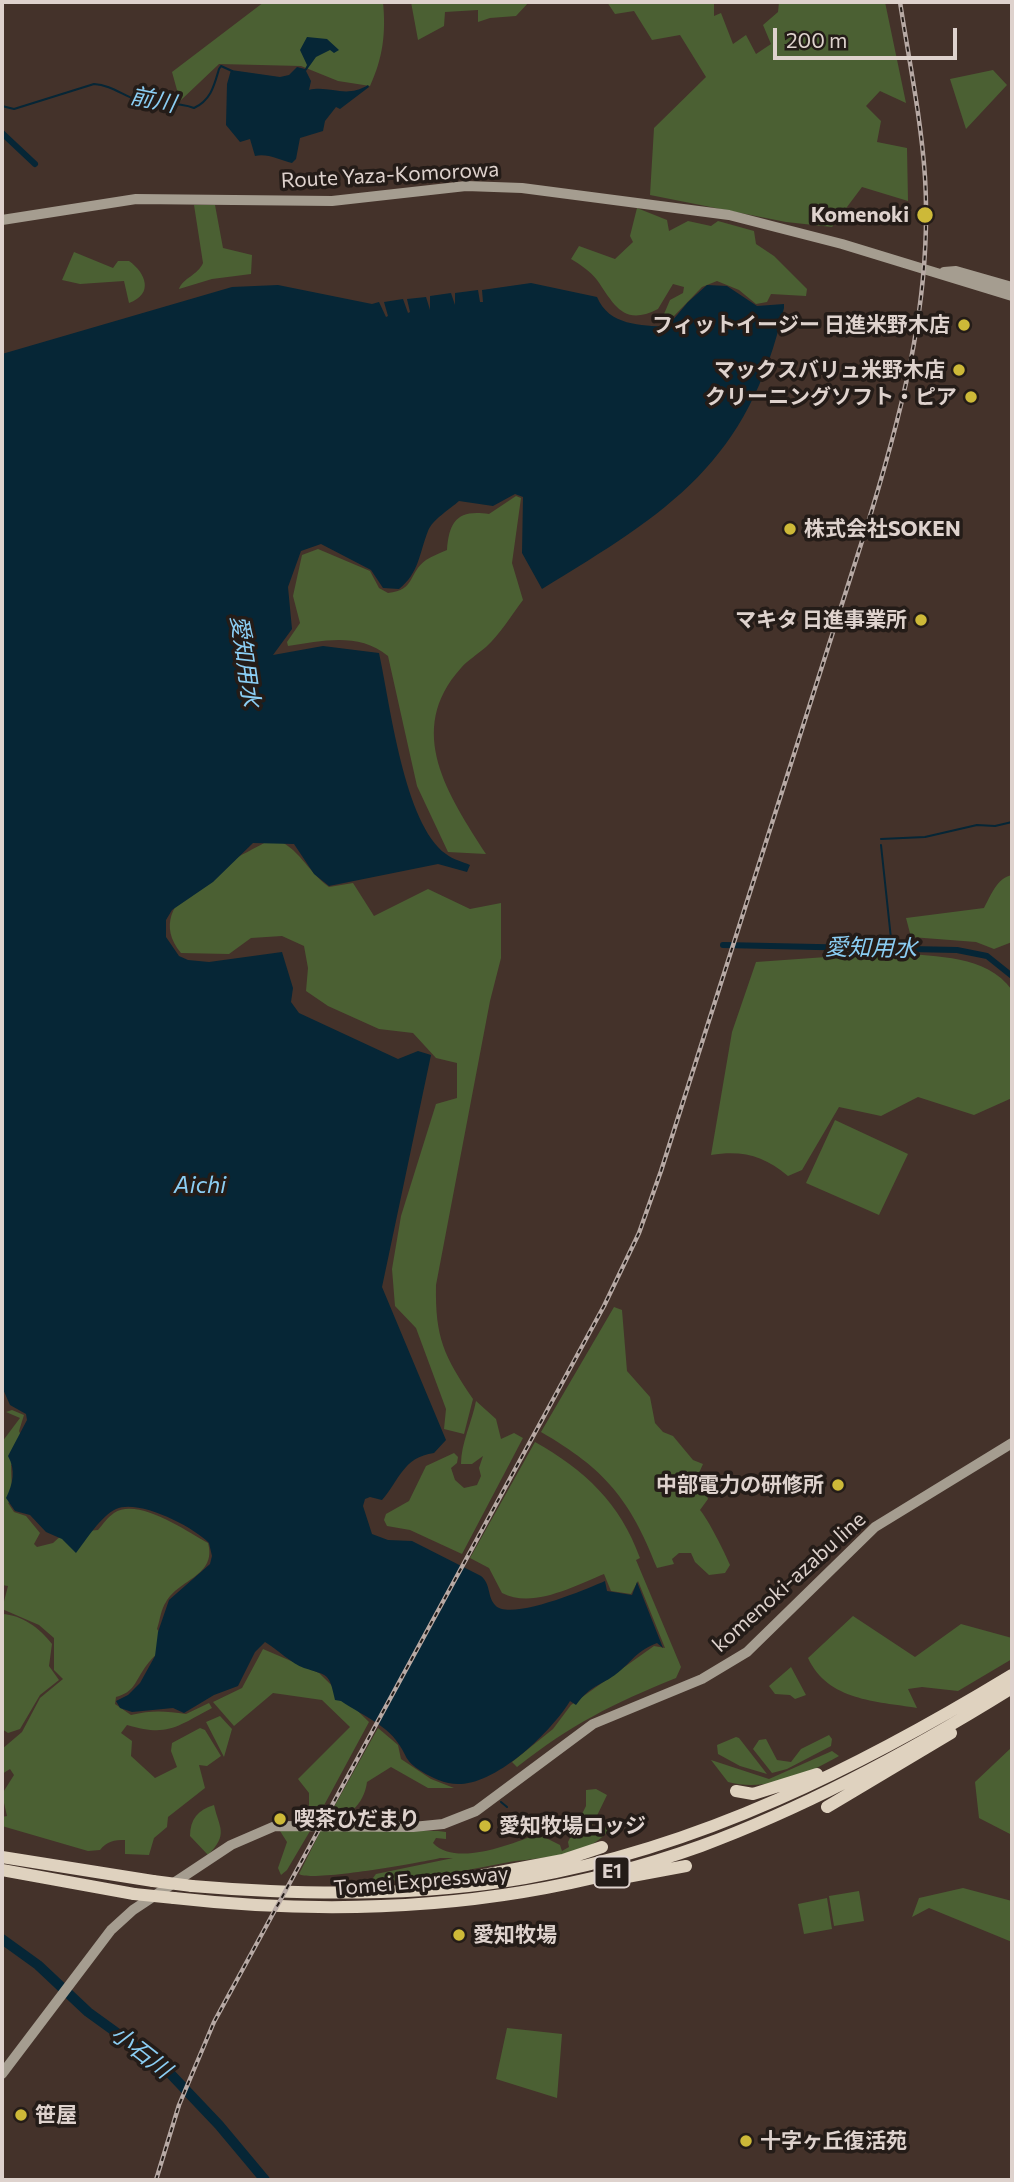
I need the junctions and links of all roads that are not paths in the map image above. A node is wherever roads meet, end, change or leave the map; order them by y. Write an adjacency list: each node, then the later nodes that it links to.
1 (2, 220): 2 (main road, Route Yaza-Komorowa)
2 (940, 272): 3 (main road, Route Yaza-Komorowa); 4 (main road, Route Yaza-Komorowa)
3 (1012, 287)
4 (1012, 296)
5 (1012, 1443): 17 (main road, komenoki-azabu line)
6 (1012, 1675): 8 (highway, Tomei Expressway / E1)
7 (1012, 1690): 10 (highway); 16 (highway, Tomei Expressway / E1)
8 (872, 1755): 9 (highway); 15 (highway, Tomei Expressway / E1)
9 (736, 1791)
10 (827, 1807)
11 (602, 1847): 15 (highway)
12 (2, 1857): 15 (highway, Tomei Expressway / E1, bridge)
13 (685, 1866): 16 (highway)
14 (2, 1870): 16 (highway, Tomei Expressway / E1, bridge)
15 (394, 1892)
16 (510, 1894)
17 (2, 2074)

